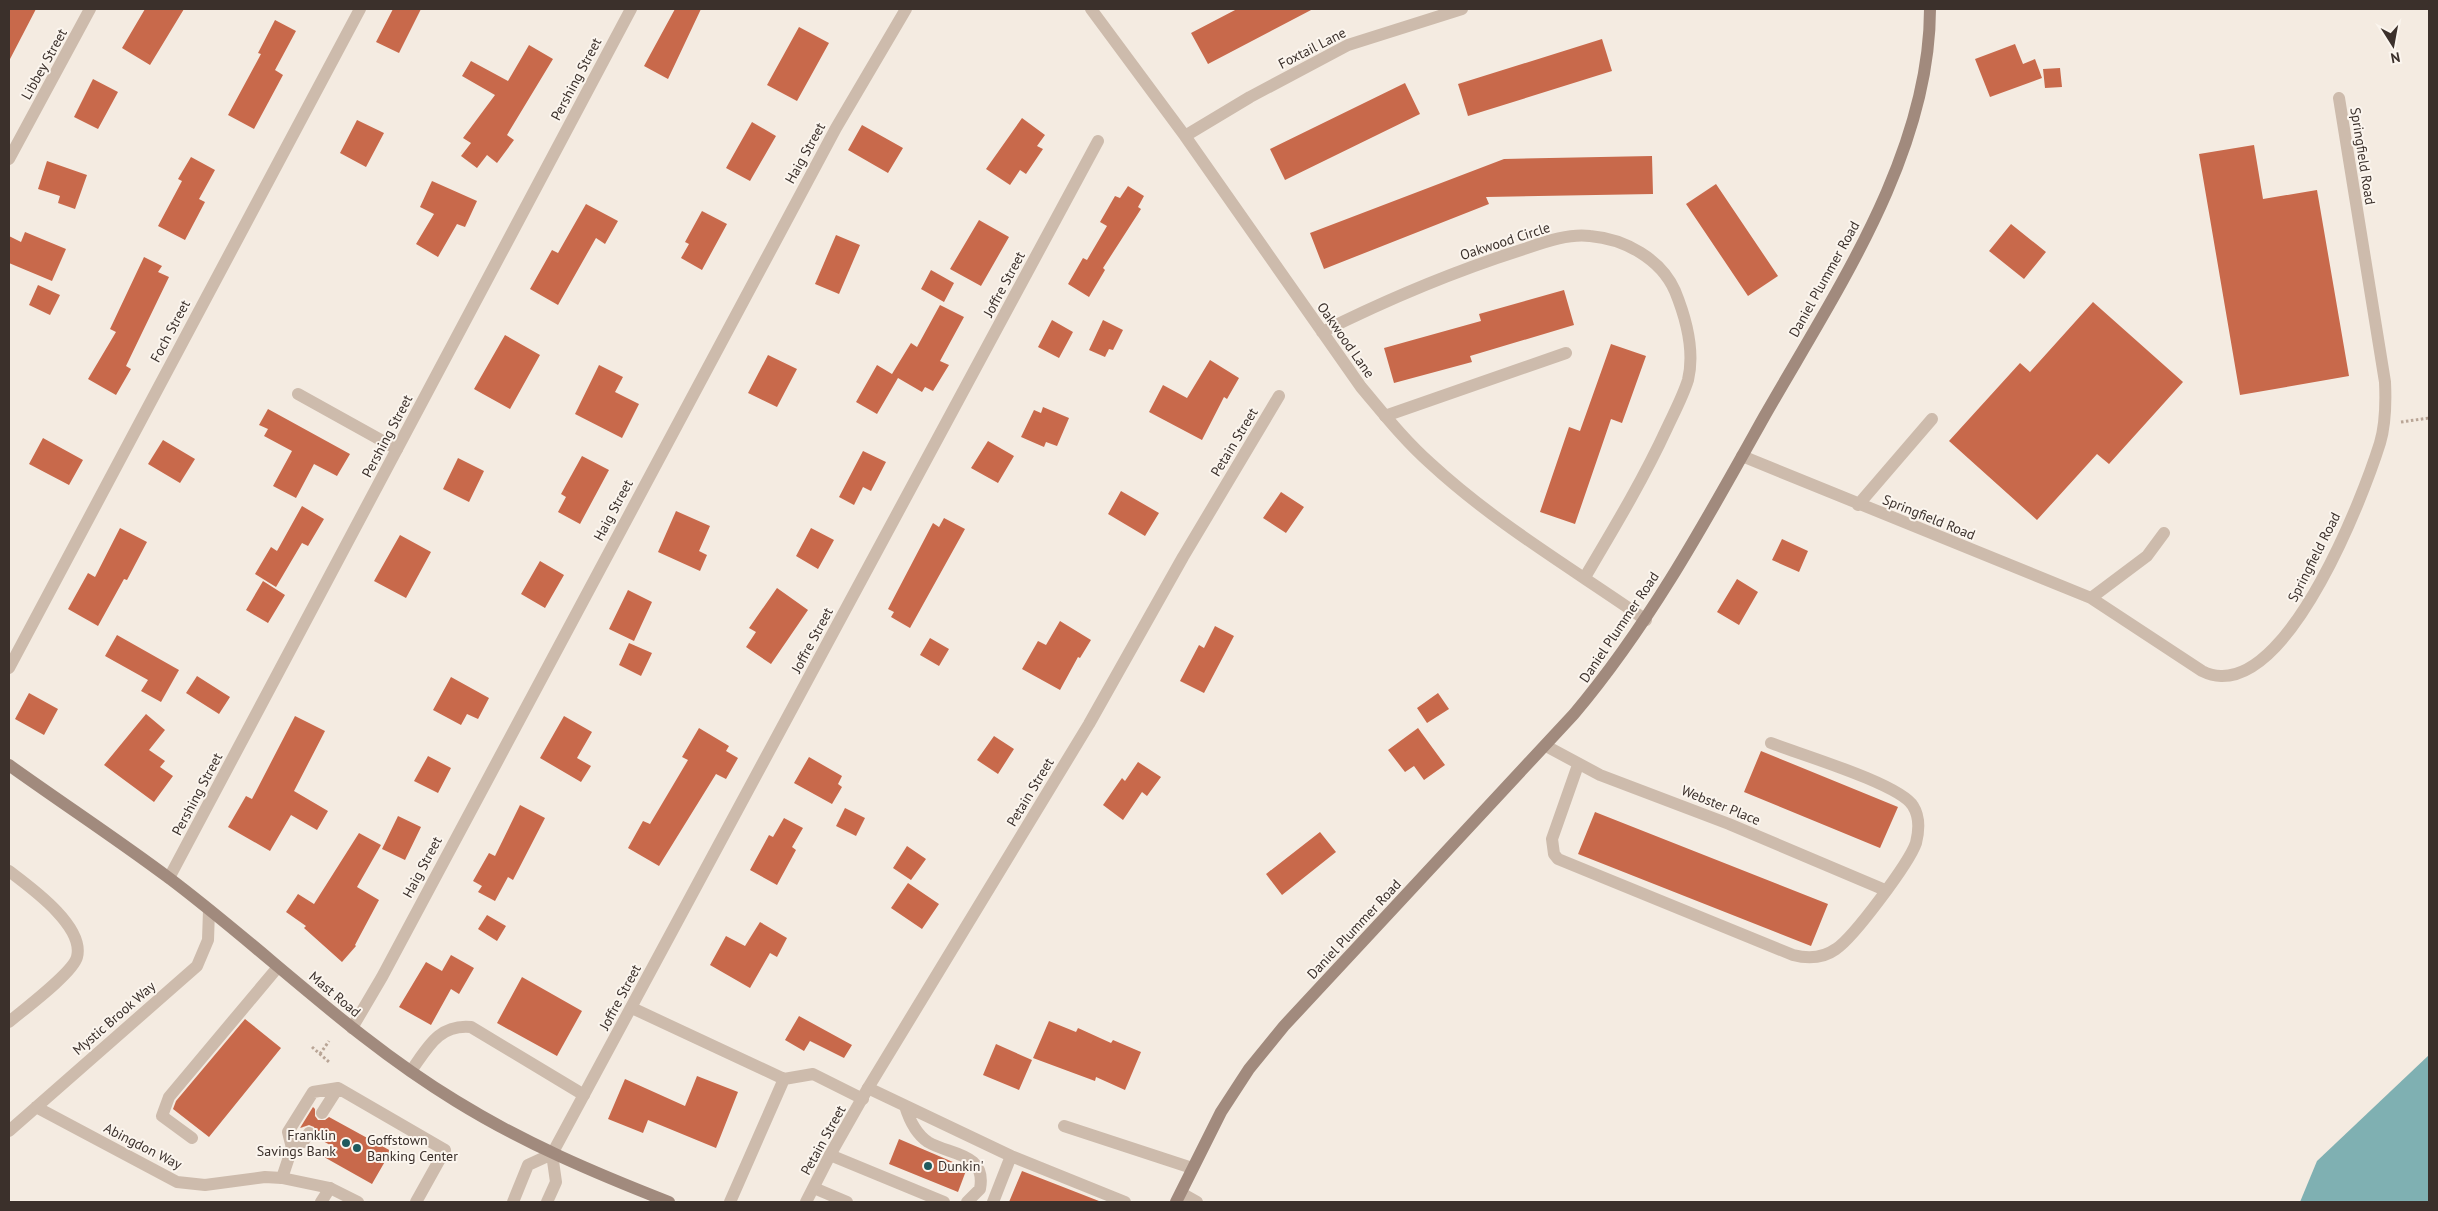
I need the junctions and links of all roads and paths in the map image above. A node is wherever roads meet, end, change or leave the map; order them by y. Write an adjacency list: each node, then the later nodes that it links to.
1 (90, 9): 11 (street, Libbey Street)
2 (360, 9): 27 (street, Foch Street)
3 (630, 9): 20 (street, Pershing Street)
4 (906, 9): 39 (street, Haig Street)
5 (1091, 9): 9 (street, Oakwood Lane)
6 (1462, 9): 9 (street, Foxtail Lane)
7 (1930, 9): 21 (street, Daniel Plummer Road)
8 (2339, 98): 19 (street, Springfield Road)
9 (1185, 136): 12 (street, Oakwood Lane)
10 (1098, 141): 37 (street, Joffre Street)
11 (9, 159)
12 (1322, 332): 16 (street, Oakwood Lane); 24 (street, Oakwood Circle)
13 (1566, 353): 16 (street)
14 (298, 394): 20 (street)
15 (1279, 396): 47 (street, Petain Street)
16 (1385, 416): 24 (street, Oakwood Lane)
17 (2429, 418): 19 (path)
18 (1932, 419): 22 (street)
19 (2384, 425): 25 (street, Springfield Road)
20 (397, 449): 33 (street, Pershing Street)
21 (1742, 456): 22 (street, Springfield Road); 26 (street, Daniel Plummer Road)
22 (1858, 505): 25 (street, Springfield Road)
23 (2164, 533): 25 (street)
24 (1585, 578): 26 (street, Oakwood Lane)
25 (2091, 598)
26 (1646, 620): 29 (street, Daniel Plummer Road)
27 (9, 668)
28 (1771, 743): 34 (street)
29 (1546, 746): 31 (street, Webster Place); 60 (street, Daniel Plummer Road)
30 (9, 765): 33 (street, Mast Road)
31 (1578, 765): 34 (street, Webster Place); 34 (street)
32 (9, 871): 38 (street)
33 (169, 878): 35 (street, Mast Road)
34 (1885, 890)
35 (209, 910): 36 (street, Mast Road); 50 (street, Mystic Brook Way)
36 (278, 967): 39 (street, Mast Road); 55 (street)
37 (632, 1008): 45 (street); 48 (street, Joffre Street)
38 (9, 1022)
39 (352, 1028): 44 (street, Mast Road)
40 (329, 1042): 42 (path)
41 (312, 1047): 42 (path)
42 (320, 1054): 43 (path)
43 (329, 1062)
44 (411, 1071): 48 (street); 57 (street, Mast Road)
45 (784, 1079): 47 (street); 72 (street)
46 (338, 1088): 51 (street); 56 (street); 68 (street)
47 (866, 1094): 49 (street); 58 (street, Petain Street)
48 (584, 1095): 57 (street, Joffre Street)
49 (905, 1106): 59 (street); 76 (street)
50 (36, 1107): 53 (street, Mystic Brook Way); 61 (street, Abingdon Way)
51 (322, 1112)
52 (1064, 1126): 60 (street)
53 (9, 1132)
54 (309, 1134): 56 (street)
55 (192, 1138)
56 (292, 1148): 61 (street)
57 (552, 1154): 69 (street); 70 (street); 71 (street, Mast Road)
58 (830, 1155): 63 (street, Petain Street); 75 (street)
59 (1011, 1156): 65 (street); 77 (street)
60 (1192, 1168): 64 (street, Daniel Plummer Road)
61 (282, 1178): 62 (street, Abingdon Way)
62 (330, 1188): 66 (street); 67 (street, Abingdon Way)
63 (814, 1188): 73 (street, Petain Street); 74 (street)
64 (1178, 1197): 78 (street)
65 (1118, 1201)
66 (322, 1202)
67 (358, 1202)
68 (416, 1202)
69 (513, 1202)
70 (547, 1202)
71 (669, 1202)
72 (730, 1202)
73 (806, 1202)
74 (847, 1202)
75 (944, 1202)
76 (967, 1202)
77 (992, 1202)
78 (1197, 1202)

